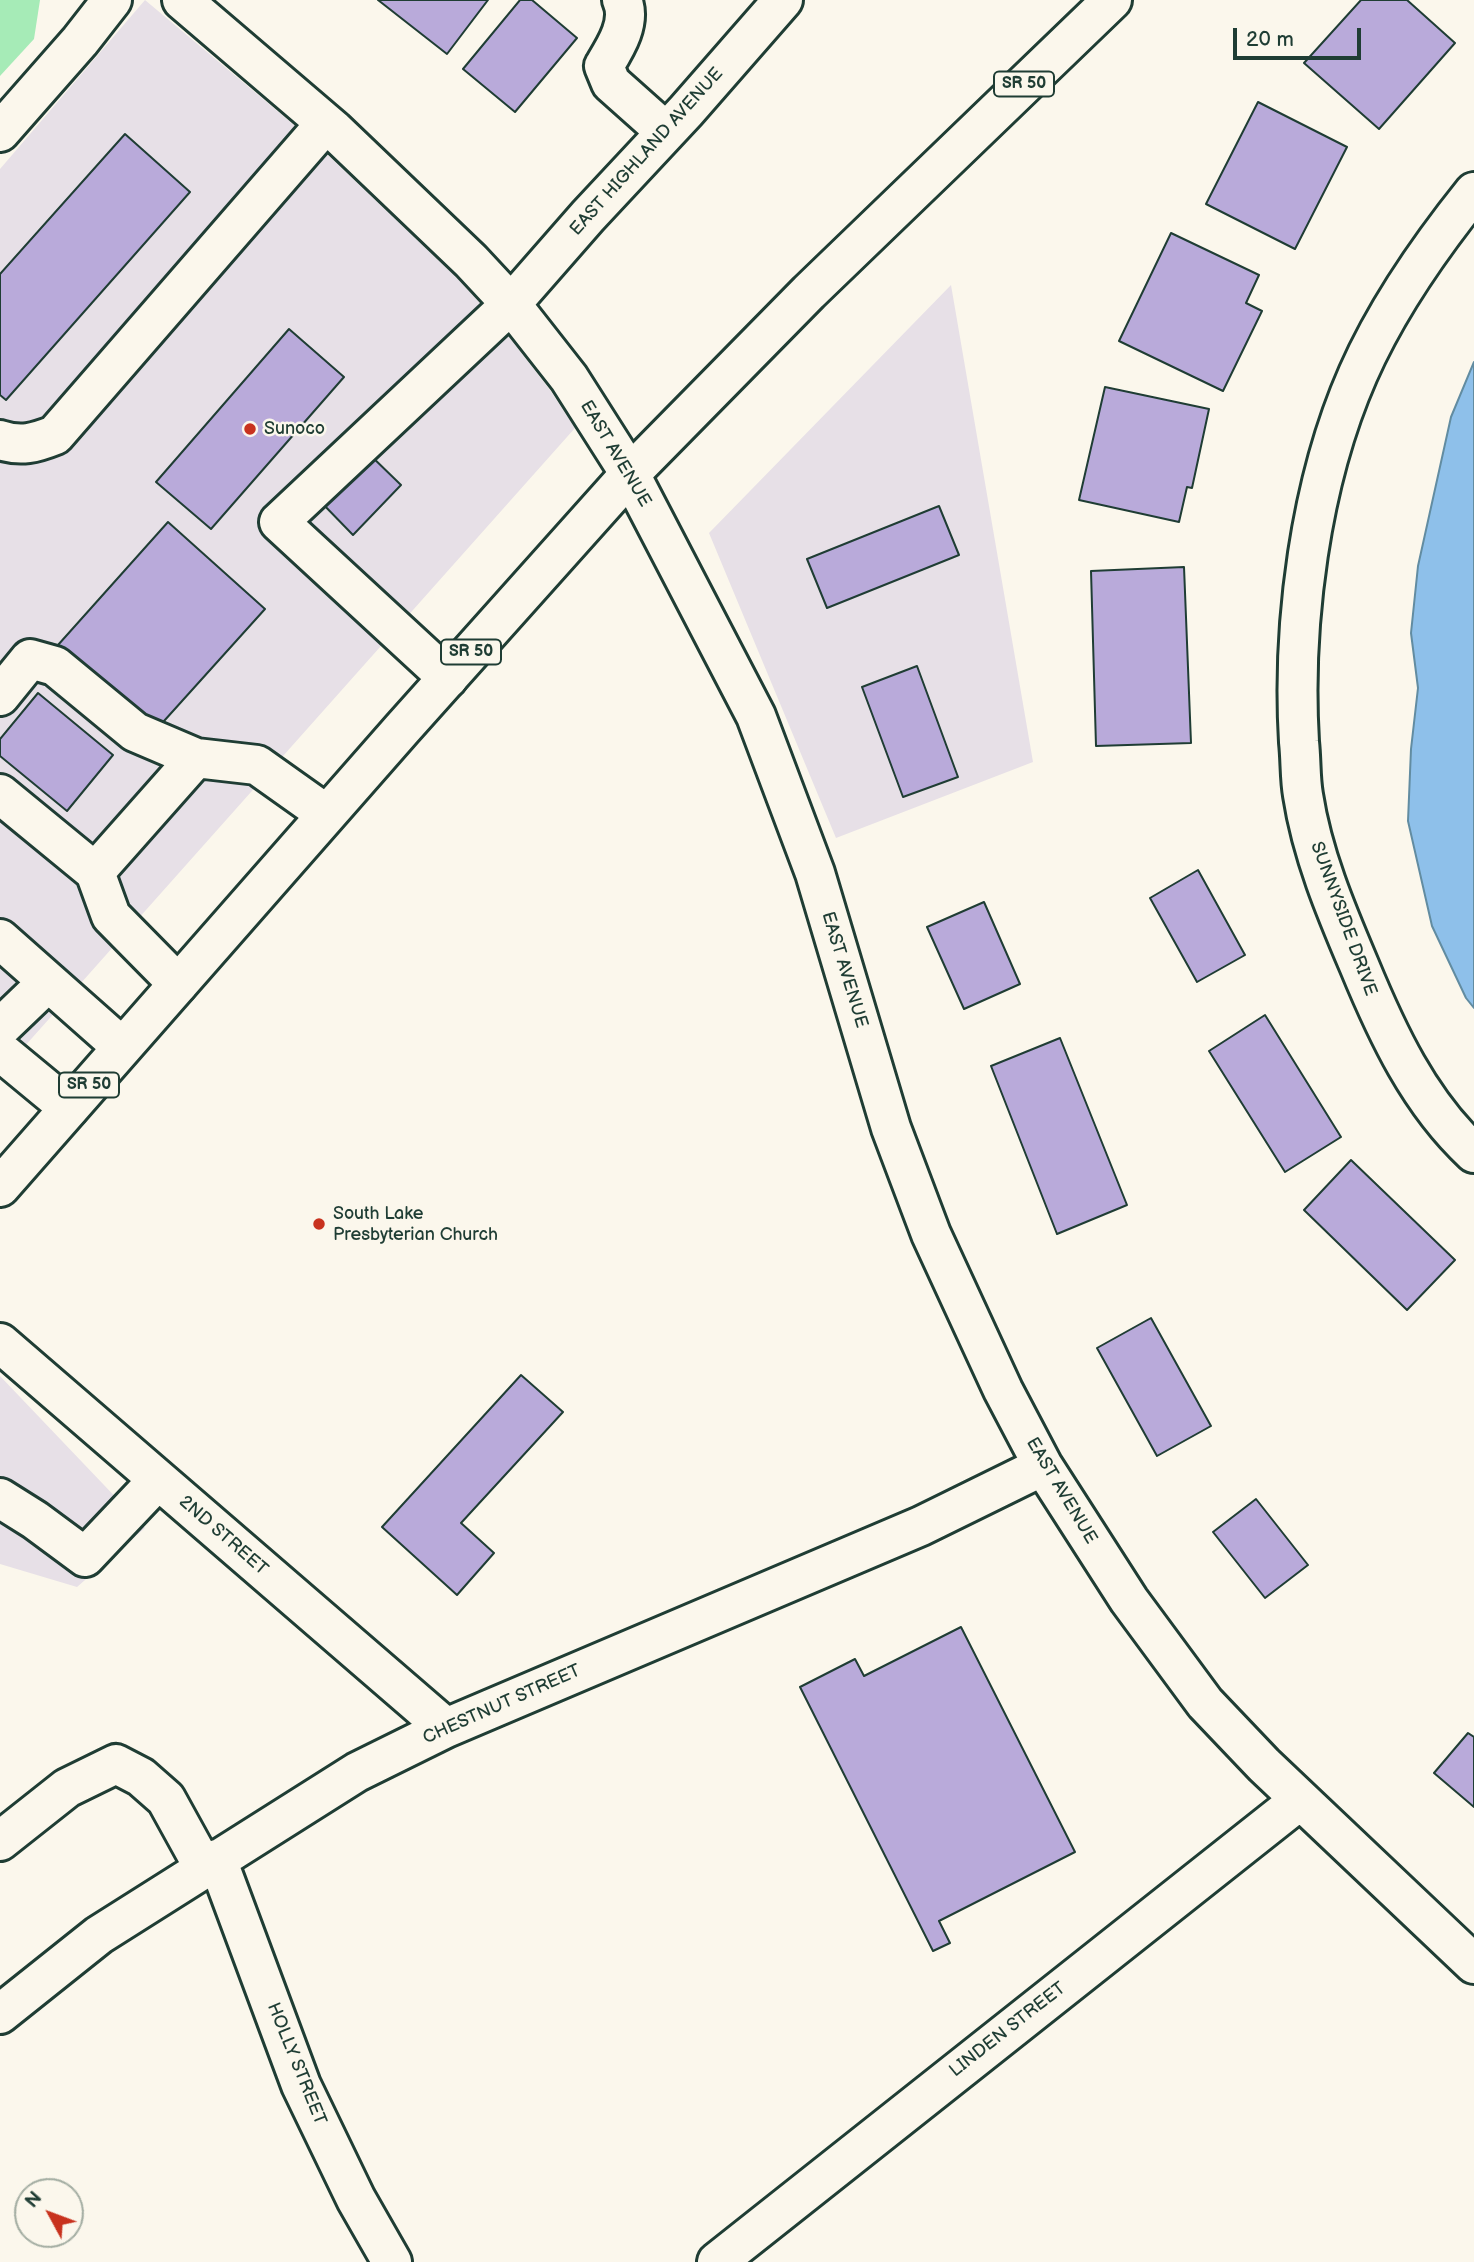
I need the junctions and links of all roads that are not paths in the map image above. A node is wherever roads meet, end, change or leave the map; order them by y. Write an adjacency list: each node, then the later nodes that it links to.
1 (112, 0): 7 (main road)
2 (182, 0): 6 (main road, EAST AVENUE)
3 (622, 0): 8 (main road)
4 (783, 0): 8 (main road, EAST HIGHLAND AVENUE)
5 (1112, 0): 12 (main road, SR 50)
6 (326, 124): 10 (main road, EAST AVENUE); 11 (main road)
7 (0, 132)
8 (666, 132): 10 (main road, EAST HIGHLAND AVENUE)
9 (1474, 192): 26 (main road, SUNNYSIDE DRIVE)
10 (511, 304): 12 (main road, EAST AVENUE); 13 (main road, EAST HIGHLAND AVENUE)
11 (0, 440)
12 (630, 474): 13 (main road, SR 50); 29 (main road, EAST AVENUE)
13 (448, 678): 17 (main road, SR 50)
14 (0, 696): 15 (main road)
15 (196, 758): 17 (main road); 18 (main road)
16 (0, 794): 18 (main road)
17 (326, 814): 21 (main road, SR 50)
18 (95, 872): 21 (main road)
19 (0, 939): 20 (main road)
20 (48, 982): 22 (main road); 23 (main road)
21 (178, 984): 23 (main road, SR 50)
22 (0, 1028)
23 (122, 1047): 25 (main road, SR 50)
24 (0, 1051): 25 (main road)
25 (69, 1108): 27 (main road, SR 50)
26 (1474, 1153)
27 (0, 1187)
28 (0, 1343): 30 (main road, 2ND STREET)
29 (1043, 1466): 32 (main road, CHESTNUT STREET); 33 (main road, EAST AVENUE)
30 (158, 1479): 31 (main road); 32 (main road, 2ND STREET)
31 (0, 1498)
32 (446, 1728): 35 (main road, CHESTNUT STREET)
33 (1300, 1800): 36 (main road, EAST AVENUE); 39 (main road, LINDEN STREET)
34 (0, 1840): 35 (main road, HOLLY STREET)
35 (211, 1863): 37 (main road, CHESTNUT STREET); 38 (main road, HOLLY STREET)
36 (1474, 1964)
37 (0, 2014)
38 (392, 2262)
39 (717, 2262)

